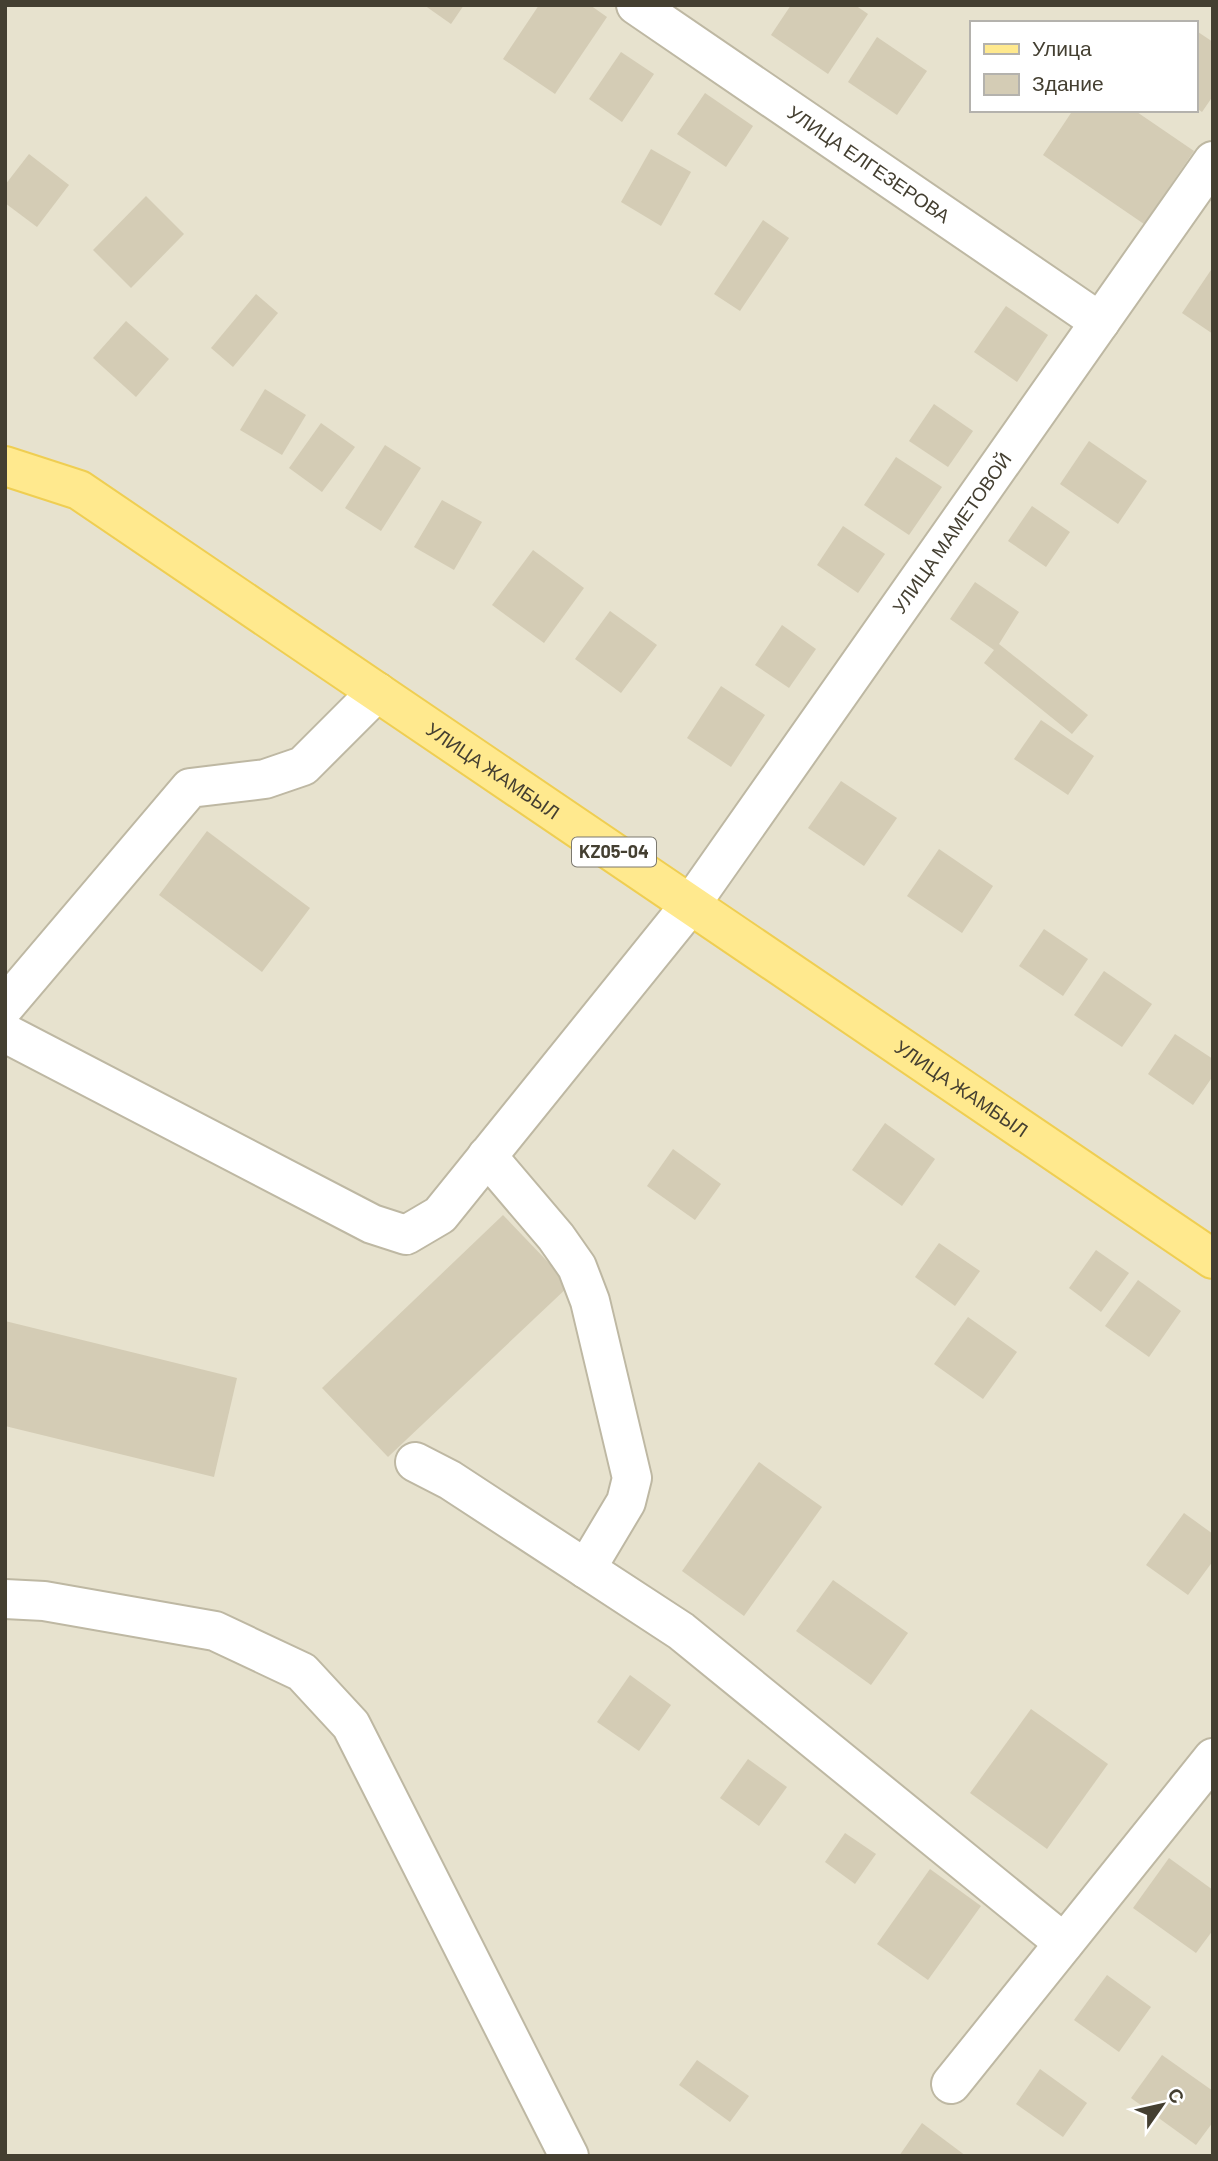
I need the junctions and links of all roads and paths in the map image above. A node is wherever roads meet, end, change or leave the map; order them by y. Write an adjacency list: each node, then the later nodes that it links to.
1 (636, 5): 3 (street, УЛИЦА ЕЛГЕЗЕРОВА)
2 (1213, 161): 3 (street, УЛИЦА МАМЕТОВОЙ)
3 (1100, 322): 6 (street, УЛИЦА МАМЕТОВОЙ)
4 (5, 466): 5 (main road, УЛИЦА ЖАМБЫЛ / KZ05-04)
5 (377, 692): 6 (main road, УЛИЦА ЖАМБЫЛ / KZ05-04); 7 (street)
6 (691, 904): 9 (street, УЛИЦА МАМЕТОВОЙ); 10 (main road, УЛИЦА ЖАМБЫЛ / KZ05-04)
7 (5, 1006)
8 (5, 1033): 9 (street, УЛИЦА МАМЕТОВОЙ)
9 (488, 1156): 12 (street)
10 (1213, 1259)
11 (415, 1462): 12 (street)
12 (586, 1569): 15 (street)
13 (5, 1599): 17 (street)
14 (1213, 1758): 15 (street)
15 (1064, 1943): 16 (street)
16 (951, 2084)
17 (569, 2156)

